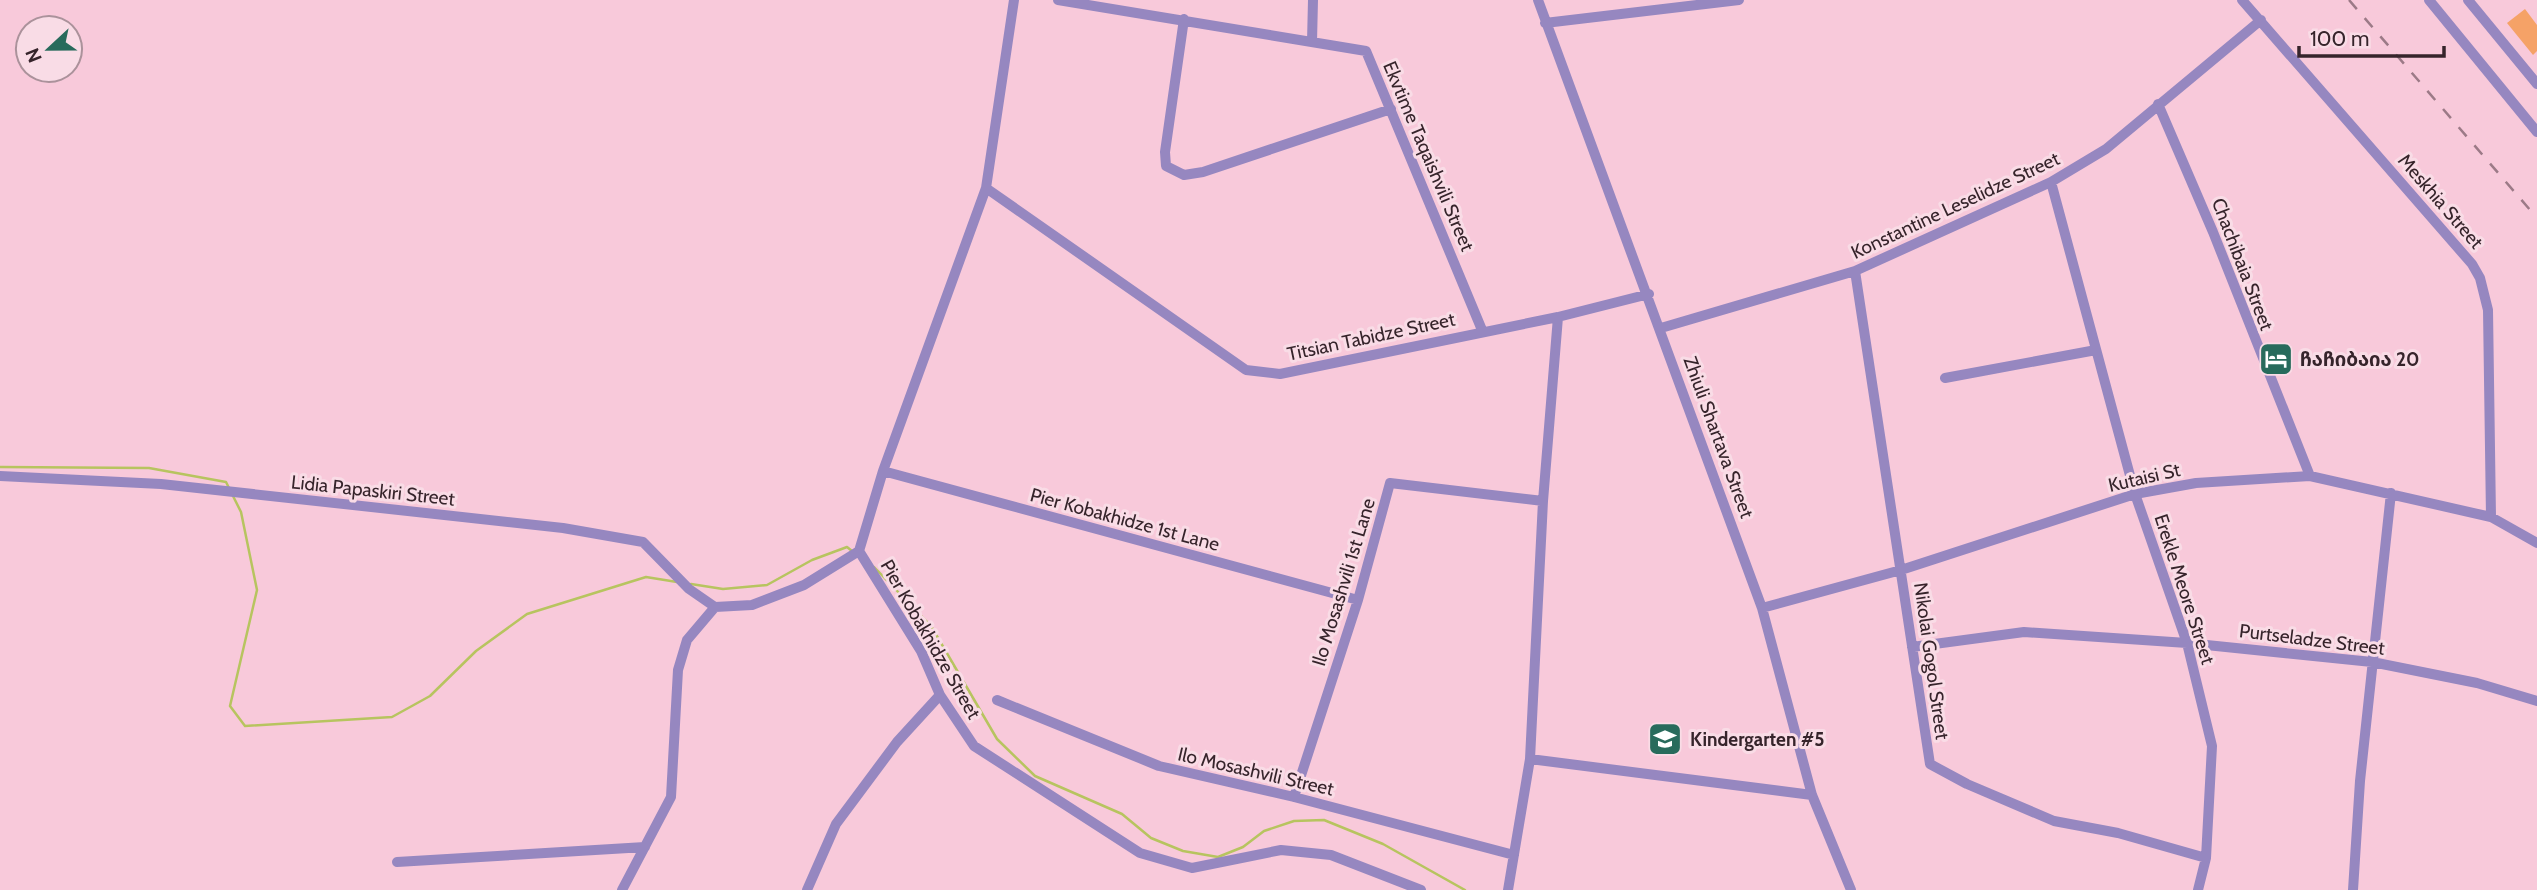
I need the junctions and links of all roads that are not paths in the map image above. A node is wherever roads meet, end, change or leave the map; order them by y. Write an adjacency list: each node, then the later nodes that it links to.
1 (1014, 0): 18 (street, Pier Kobakhidze Street)
2 (1058, 0): 9 (street, Ekvtime Taqaishvili Street)
3 (1313, 0): 12 (street)
4 (1538, 0): 11 (street, Zhiuli Shartava Street)
5 (1739, 0): 11 (street)
6 (2242, 0): 10 (street, Meskhia Street)
7 (2468, 0): 13 (street)
8 (2432, 1): 16 (street)
9 (1184, 19): 12 (street, Ekvtime Taqaishvili Street); 15 (street)
10 (2261, 20): 14 (street, Konstantine Leselidze Street); 32 (street, Meskhia Street)
11 (1545, 23): 20 (street, Zhiuli Shartava Street)
12 (1312, 42): 15 (street, Ekvtime Taqaishvili Street)
13 (2537, 84)
14 (2158, 104): 17 (street, Konstantine Leselidze Street); 28 (street, Chachibaia Street)
15 (1391, 109): 23 (street, Ekvtime Taqaishvili Street)
16 (2537, 132)
17 (2051, 182): 19 (street, Konstantine Leselidze Street); 24 (street, Erekle Meore Street)
18 (986, 188): 23 (street, Titsian Tabidze Street); 26 (street, Pier Kobakhidze Street)
19 (1855, 271): 22 (street, Konstantine Leselidze Street); 35 (street, Nikolai Gogol Street)
20 (1649, 294): 21 (street, Titsian Tabidze Street); 22 (street, Zhiuli Shartava Street)
21 (1558, 317): 23 (street, Titsian Tabidze Street); 31 (street)
22 (1661, 328): 38 (street, Zhiuli Shartava Street)
23 (1482, 330)
24 (2096, 350): 25 (street); 30 (street, Erekle Meore Street)
25 (1945, 378)
26 (883, 471): 34 (street, Pier Kobakhidze Street); 36 (street, Pier Kobakhidze 1st Lane)
27 (0, 476): 37 (street, Lidia Papaskiri Street)
28 (2310, 477): 29 (street, Kutaisi St); 30 (street, Kutaisi St)
29 (2391, 493): 32 (street, Kutaisi St); 41 (street)
30 (2135, 494): 35 (street, Kutaisi St); 39 (street, Erekle Meore Street)
31 (1543, 501): 36 (street, Ilo Mosashvili 1st Lane); 45 (street)
32 (2491, 517): 33 (street, Kutaisi St)
33 (2537, 543)
34 (859, 551): 37 (street); 42 (street, Pier Kobakhidze Street)
35 (1901, 570): 38 (street, Kutaisi St); 40 (street, Nikolai Gogol Street)
36 (1358, 600): 47 (street, Ilo Mosashvili 1st Lane)
37 (715, 607): 48 (street)
38 (1762, 608): 46 (street, Zhiuli Shartava Street)
39 (2187, 643): 40 (street, Purtseladze Street); 41 (street, Purtseladze Street); 50 (street, Erekle Meore Street)
40 (1912, 647): 50 (street, Nikolai Gogol Street)
41 (2372, 662): 44 (street, Purtseladze Street); 58 (street)
42 (940, 695): 52 (street, Pier Kobakhidze Street); 54 (street)
43 (997, 699): 47 (street, Ilo Mosashvili Street)
44 (2537, 701)
45 (1530, 760): 46 (street); 49 (street)
46 (1812, 795): 56 (street, Zhiuli Shartava Street)
47 (1294, 797): 49 (street, Ilo Mosashvili Street)
48 (645, 847): 51 (street); 53 (street)
49 (1514, 855): 55 (street)
50 (2206, 858): 57 (street, Erekle Meore Street)
51 (397, 862)
52 (1414, 888)
53 (622, 890)
54 (807, 890)
55 (1508, 890)
56 (1851, 890)
57 (2198, 890)
58 (2353, 890)

